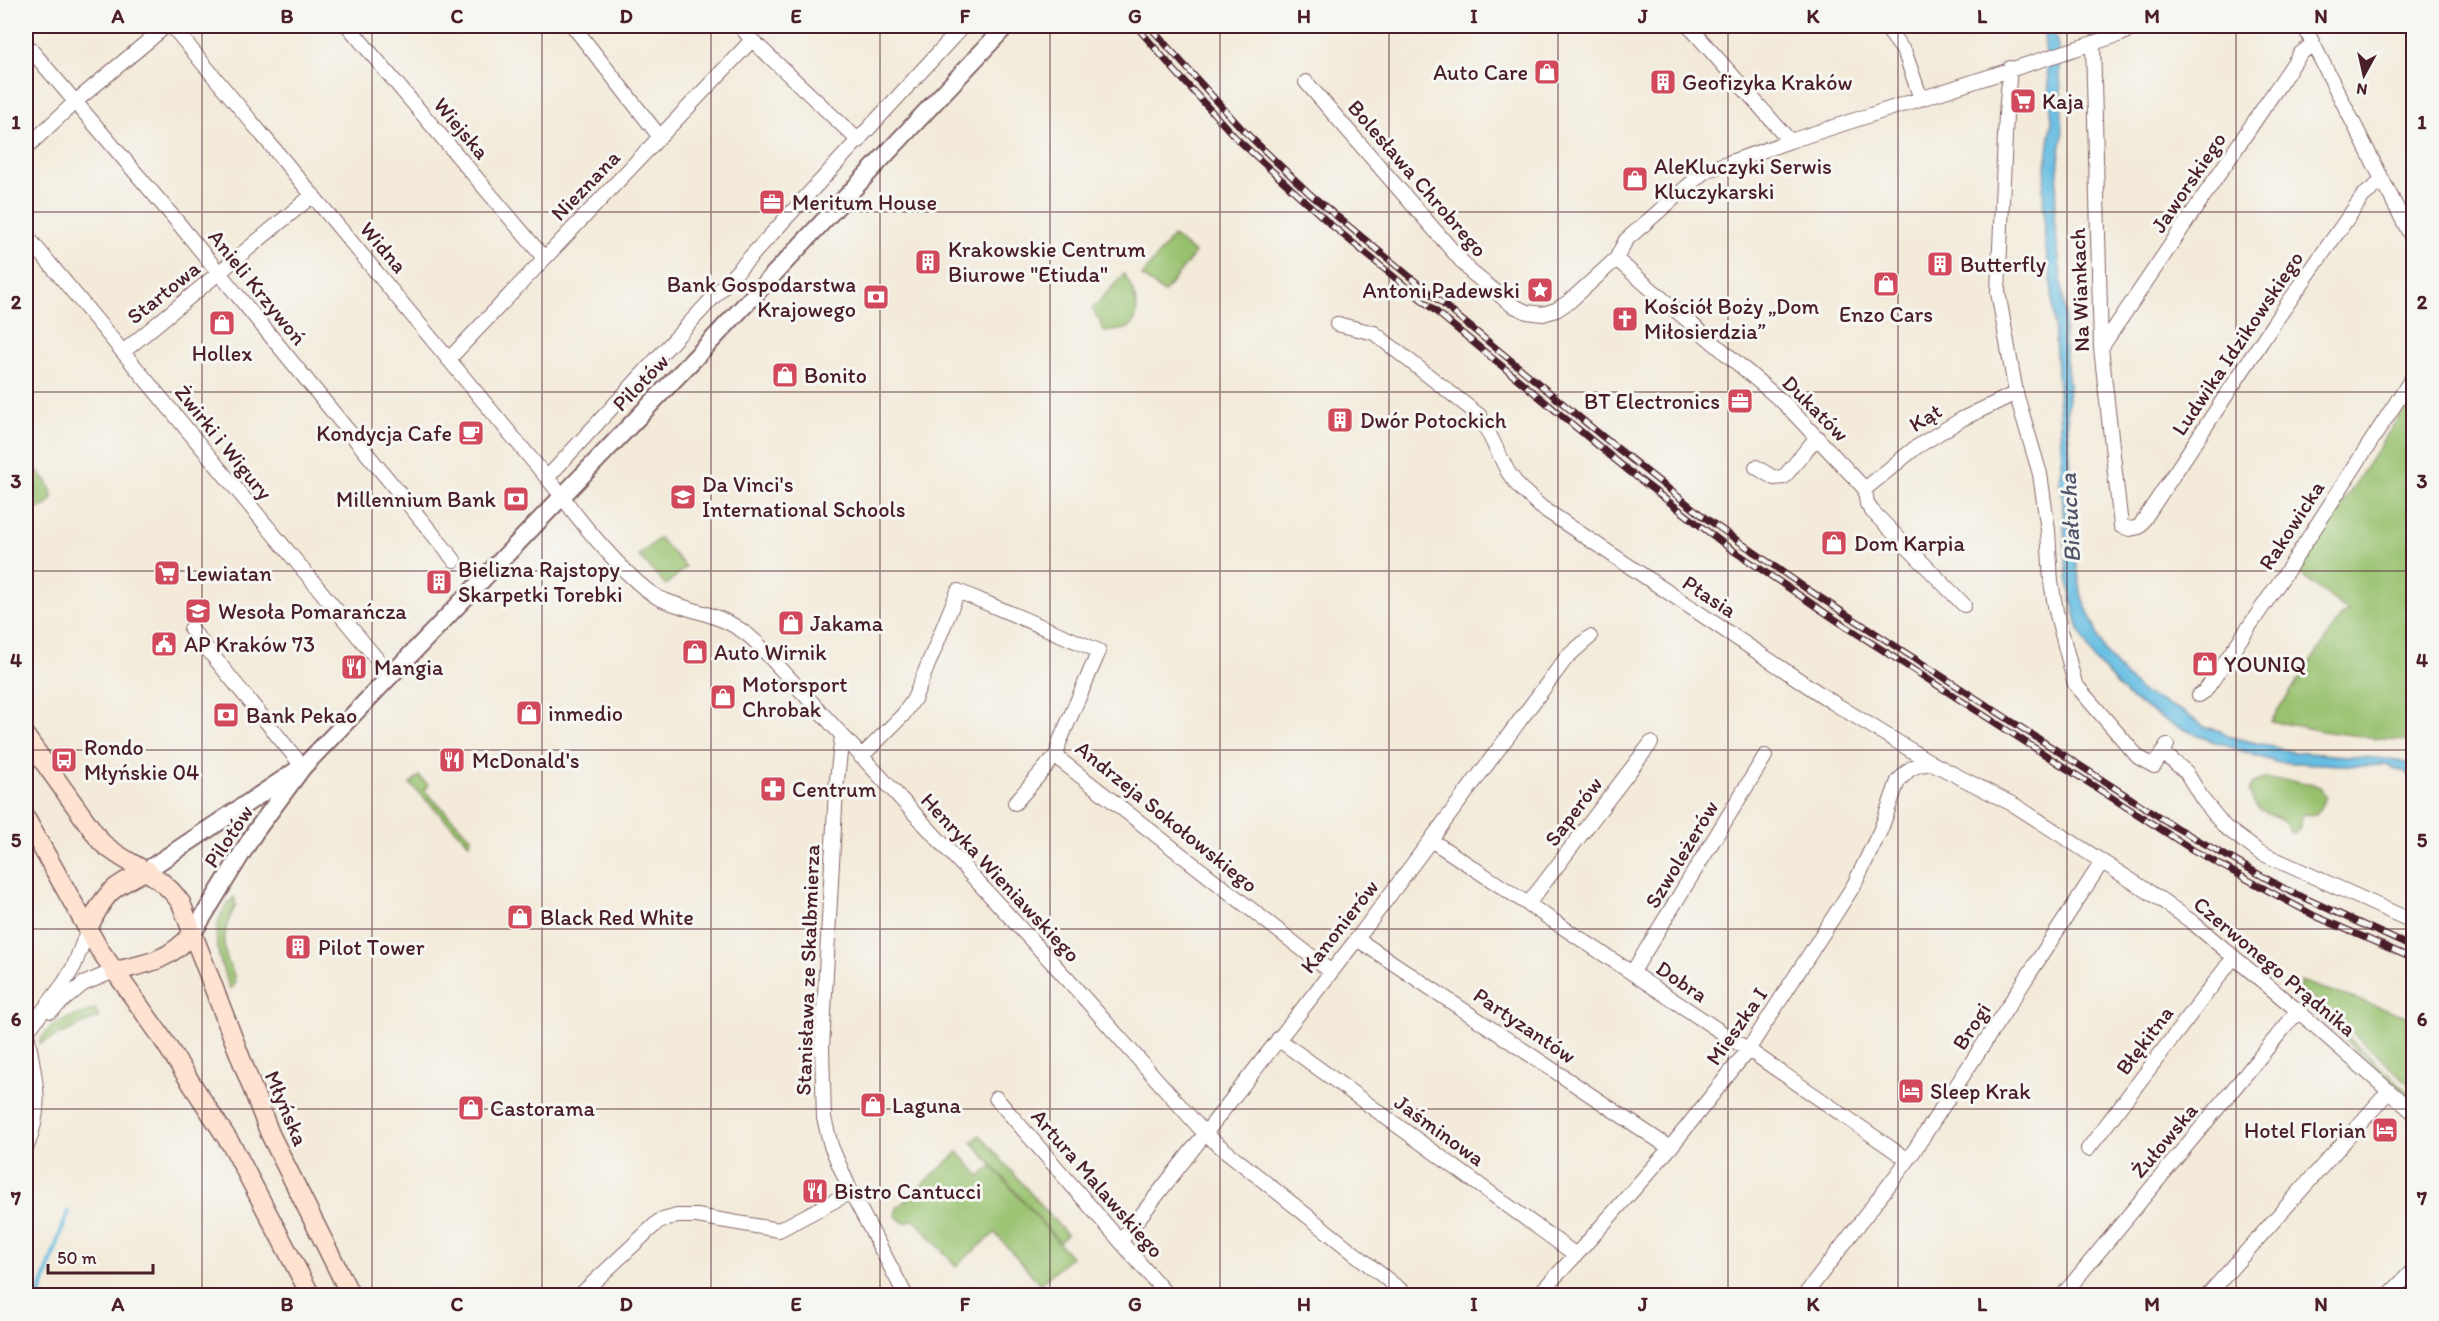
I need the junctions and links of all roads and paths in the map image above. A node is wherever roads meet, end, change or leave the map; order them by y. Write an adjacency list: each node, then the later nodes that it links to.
1 (166, 26): 19 (street)
2 (172, 26): 25 (street, Widna)
3 (348, 26): 28 (street, Wiejska)
4 (573, 26): 20 (street)
5 (740, 26): 12 (street)
6 (963, 26): 21 (street, Pilotów)
7 (1006, 26): 41 (street, Pilotów)
8 (1689, 26): 22 (street)
9 (1886, 26): 18 (street)
10 (2137, 26): 14 (street, Bolesława Chrobrego)
11 (2304, 26): 15 (street)
12 (752, 40): 20 (street, Nieznana); 21 (street)
13 (26, 44): 19 (street, Anieli Krzywoń)
14 (2088, 44): 16 (street, Bolesława Chrobrego); 32 (street, Na Wiankach)
15 (2313, 44): 24 (street); 32 (street, Jaworskiego)
16 (2010, 68): 18 (street, Bolesława Chrobrego); 36 (street)
17 (1306, 82): 29 (street, Bolesława Chrobrego)
18 (1921, 99): 22 (street, Bolesława Chrobrego)
19 (75, 102): 23 (street); 30 (street, Anieli Krzywoń)
20 (660, 137): 28 (street, Nieznana)
21 (859, 141): 39 (street, Pilotów)
22 (1790, 141): 29 (street, Bolesława Chrobrego)
23 (26, 148)
24 (2382, 181): 27 (street); 42 (street, Ludwika Idzikowskiego)
25 (313, 195): 30 (street, Startowa); 34 (street, Widna)
26 (26, 235): 33 (street, Żwirki i Wigury)
27 (2414, 242)
28 (544, 258): 34 (street, Nieznana)
29 (1616, 260): 37 (street, Dukatów)
30 (219, 273): 33 (street, Startowa); 43 (street, Anieli Krzywoń)
31 (1337, 324): 55 (street, Ptasia)
32 (2101, 348): 42 (street, Na Wiankach)
33 (123, 352): 47 (street, Żwirki i Wigury)
34 (449, 359): 39 (street, Widna)
35 (2414, 375): 48 (street, Rakowicka)
36 (2016, 393): 40 (street, Kąt); 63 (street)
37 (1817, 438): 38 (street); 40 (street, Dukatów)
38 (1756, 466)
39 (547, 478): 41 (street, Widna)
40 (1865, 489): 44 (street, Dukatów)
41 (562, 496): 47 (street, Pilotów); 49 (street, Henryka Wieniawskiego)
42 (2130, 529)
43 (454, 560)
44 (1964, 605)
45 (190, 629): 56 (street)
46 (1590, 637): 59 (street, Kanonierów)
47 (391, 675): 56 (street, Pilotów)
48 (2199, 695)
49 (842, 735): 54 (street, Henryka Wieniawskiego); 83 (street, Stanisława ze Skalbmierza)
50 (26, 737): 61 (main road)
51 (1651, 743): 62 (street, Saperów)
52 (1057, 754): 54 (street, Andrzeja Sokołowskiego); 57 (street); 68 (street, Andrzeja Sokołowskiego)
53 (1765, 756): 70 (street, Szwoleżerów)
54 (861, 757): 78 (street, Henryka Wieniawskiego)
55 (1932, 763): 60 (street, Ptasia); 74 (street, Mieszka I)
56 (303, 767): 61 (street, Pilotów); 65 (street, Pilotów)
57 (1015, 803)
58 (26, 819): 64 (main road)
59 (1431, 840): 62 (street, Dobra); 66 (street, Kanonierów)
60 (2102, 862): 67 (street, Czerwonego Prądnika); 82 (street, Brogi)
61 (147, 870): 64 (main road); 65 (main road)
62 (1528, 904): 70 (street, Dobra)
63 (2414, 922)
64 (88, 929): 69 (main road); 72 (street)
65 (192, 933): 69 (main road); 88 (main road, Młyńska)
66 (1357, 939): 68 (street, Kanonierów); 79 (street, Partyzantów)
67 (2234, 957): 71 (street, Czerwonego Prądnika); 81 (street, Błękitna)
68 (1330, 971): 73 (street, Kanonierów)
69 (114, 972): 72 (street); 87 (main road)
70 (1632, 973): 74 (street, Dobra)
71 (2298, 1011): 75 (street, Czerwonego Prądnika); 95 (street, Żułowska)
72 (26, 1032): 80 (street)
73 (1278, 1039): 78 (street, Kanonierów); 85 (street, Jaśminowa)
74 (1748, 1050): 79 (street, Mieszka I); 82 (street, Dobra)
75 (2389, 1091): 77 (street, Czerwonego Prądnika); 96 (street)
76 (996, 1098): 84 (street, Artura Malawskiego)
77 (2414, 1113)
78 (1206, 1136): 84 (street, Kanonierów); 92 (street, Henryka Wieniawskiego)
79 (1670, 1148): 85 (street, Mieszka I)
80 (26, 1149)
81 (2088, 1149)
82 (1908, 1160): 94 (street, Brogi)
83 (851, 1192): 89 (street); 90 (street, Stanisława ze Skalbmierza)
84 (1121, 1241): 91 (street, Artura Malawskiego)
85 (1576, 1256): 93 (street, Mieszka I)
86 (2414, 1269): 97 (street)
87 (310, 1296)
88 (351, 1296)
89 (579, 1296)
90 (906, 1296)
91 (1168, 1296)
92 (1408, 1296)
93 (1537, 1296)
94 (1804, 1296)
95 (2062, 1296)
96 (2207, 1296)
97 (2388, 1296)

